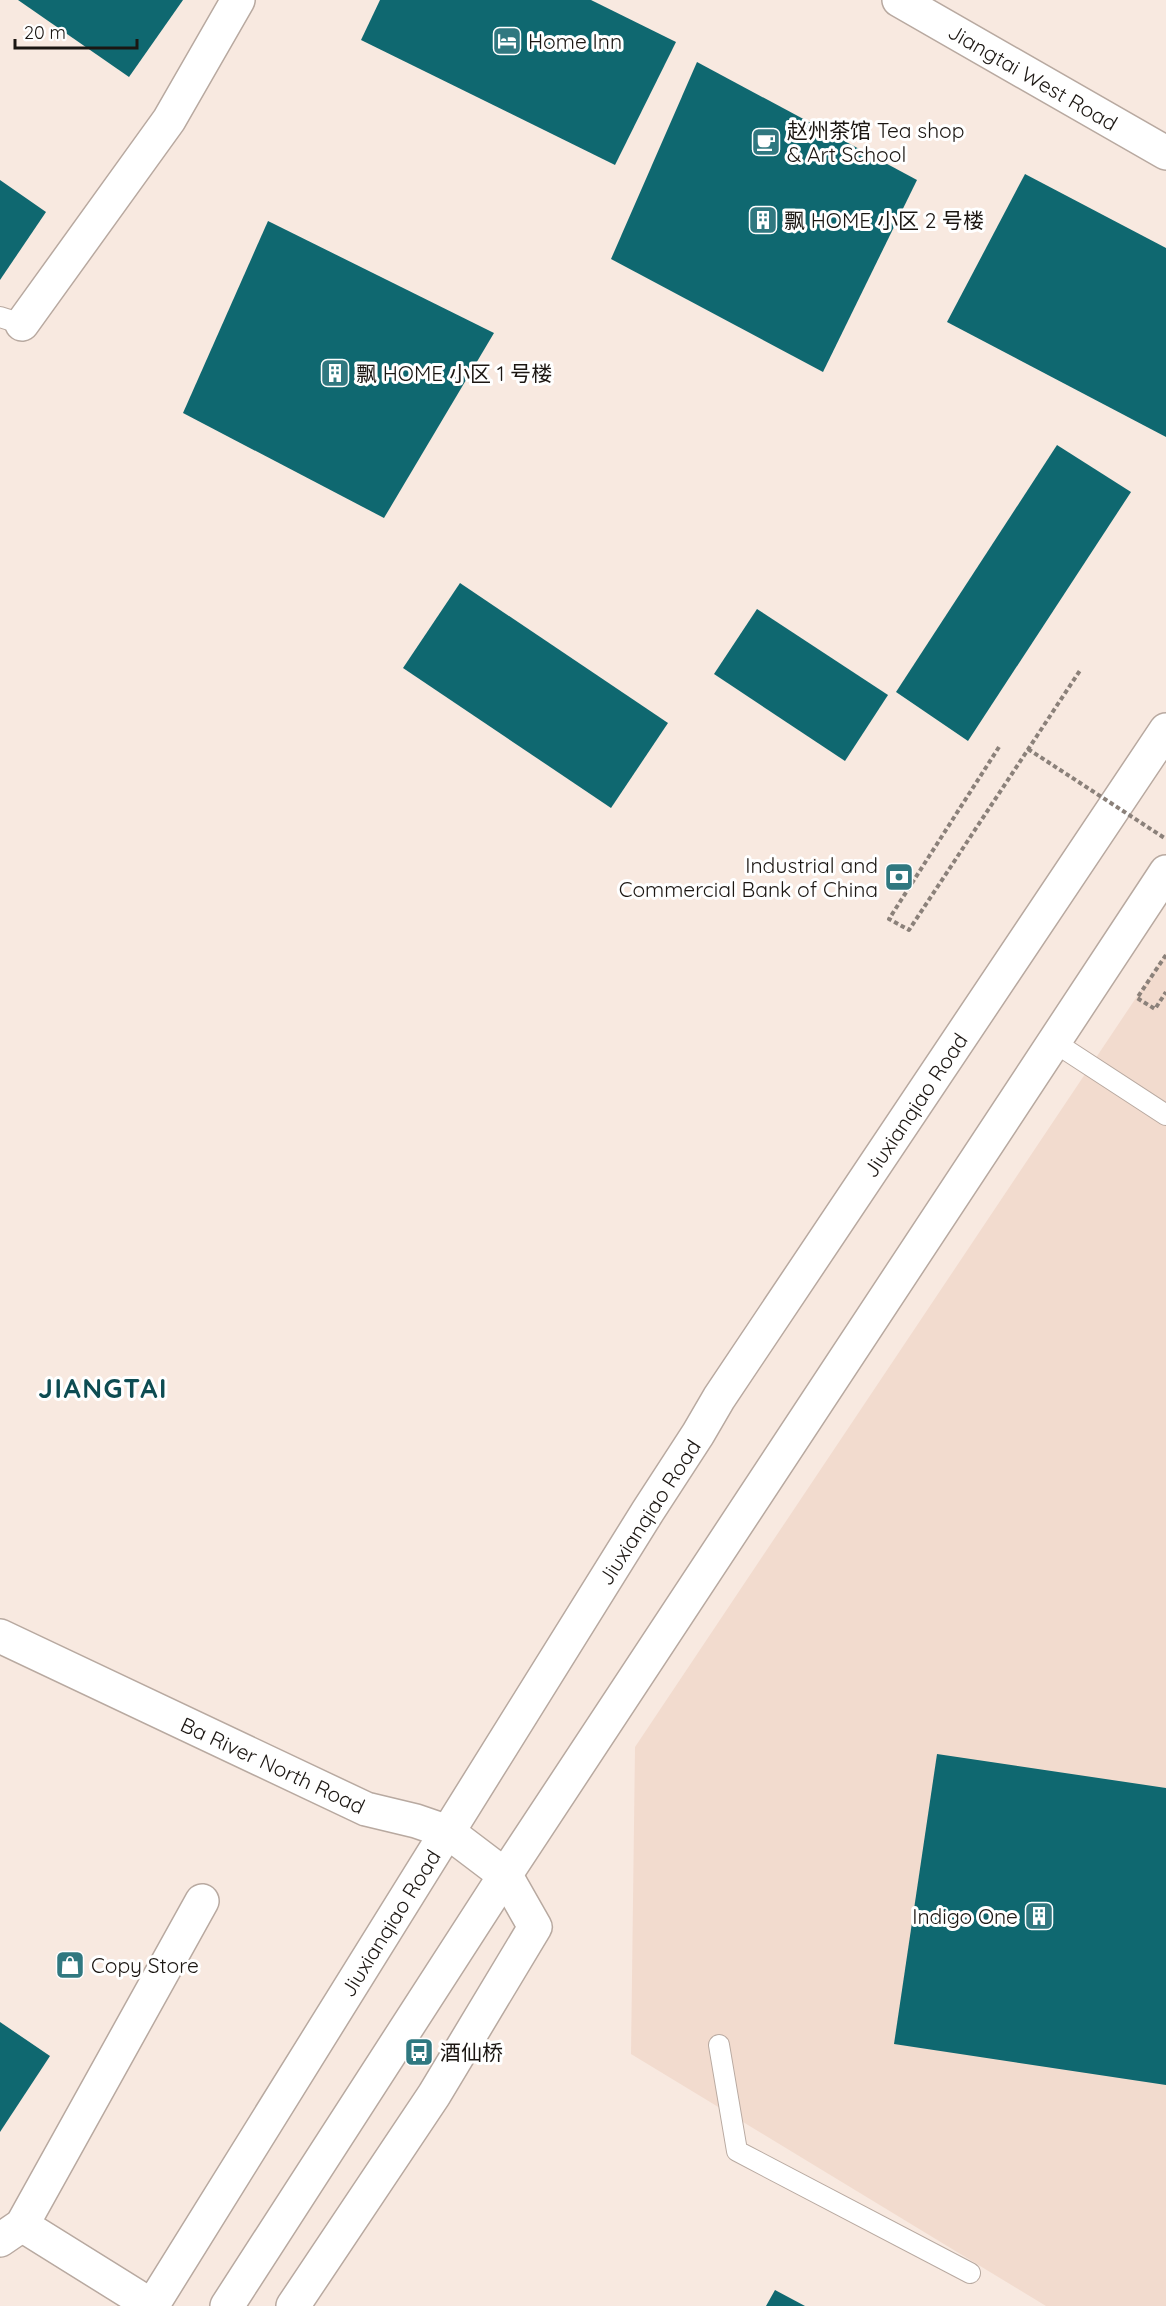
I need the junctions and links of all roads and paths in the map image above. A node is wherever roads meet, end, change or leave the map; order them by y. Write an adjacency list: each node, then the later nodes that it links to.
1 (238, 0): 4 (main road)
2 (899, 0): 3 (main road, Jiangtai West Road)
3 (1166, 153)
4 (11, 321)
5 (1081, 669): 8 (path)
6 (1166, 730): 16 (main road, Jiuxianqiao Road)
7 (999, 747): 8 (path)
8 (1028, 749): 9 (path, bridge)
9 (1166, 839)
10 (1166, 872): 13 (main road)
11 (1166, 955): 12 (path)
12 (1166, 992)
13 (1054, 1042): 14 (lane); 17 (main road)
14 (1166, 1115)
15 (0, 1636): 16 (main road, Ba River North Road)
16 (448, 1832): 17 (main road, Ba River North Road); 22 (main road, Jiuxianqiao Road)
17 (506, 1876): 23 (main road); 24 (main road, Ba River North Road)
18 (202, 1901): 20 (main road)
19 (719, 2044): 21 (lane)
20 (11, 2232): 22 (main road)
21 (970, 2272)
22 (152, 2306)
23 (227, 2306)
24 (293, 2306)

